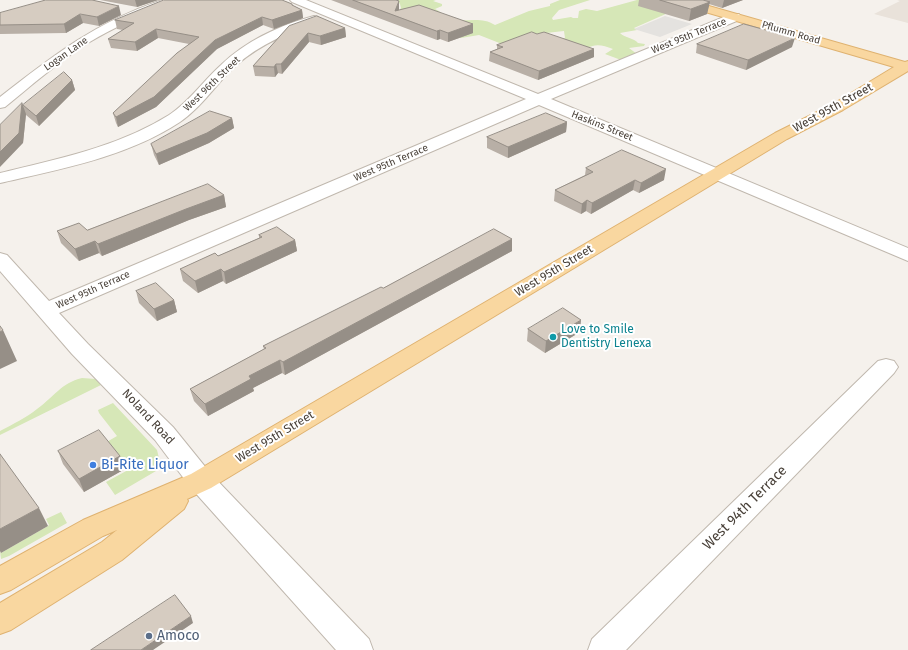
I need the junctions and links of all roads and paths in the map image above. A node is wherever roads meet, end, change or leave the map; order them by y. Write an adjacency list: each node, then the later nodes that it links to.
1 (173, 0): 5 (street, Logan Lane)
2 (296, 0): 6 (street, Haskins Street)
3 (674, 0): 7 (main road, Pflumm Road)
4 (117, 8): 5 (street)
5 (139, 13): 10 (street, Logan Lane)
6 (331, 15): 9 (street, Haskins Street); 12 (street, West 96th Street)
7 (735, 17): 8 (main road, Pflumm Road); 9 (street, West 95th Terrace)
8 (907, 66): 11 (main road, West 95th Street)
9 (538, 100): 11 (street, Haskins Street); 15 (street, West 95th Terrace)
10 (0, 104)
11 (716, 175): 13 (street, Haskins Street); 17 (main road, West 95th Street)
12 (0, 178)
13 (908, 255)
14 (0, 259): 15 (street, Noland Road)
15 (47, 310): 17 (street, Noland Road)
16 (886, 367): 21 (street, West 94th Terrace)
17 (201, 481): 18 (main road, West 95th Street); 19 (main road, West 95th Street); 20 (street, Noland Road)
18 (0, 581)
19 (0, 620)
20 (357, 650)
21 (604, 650)

